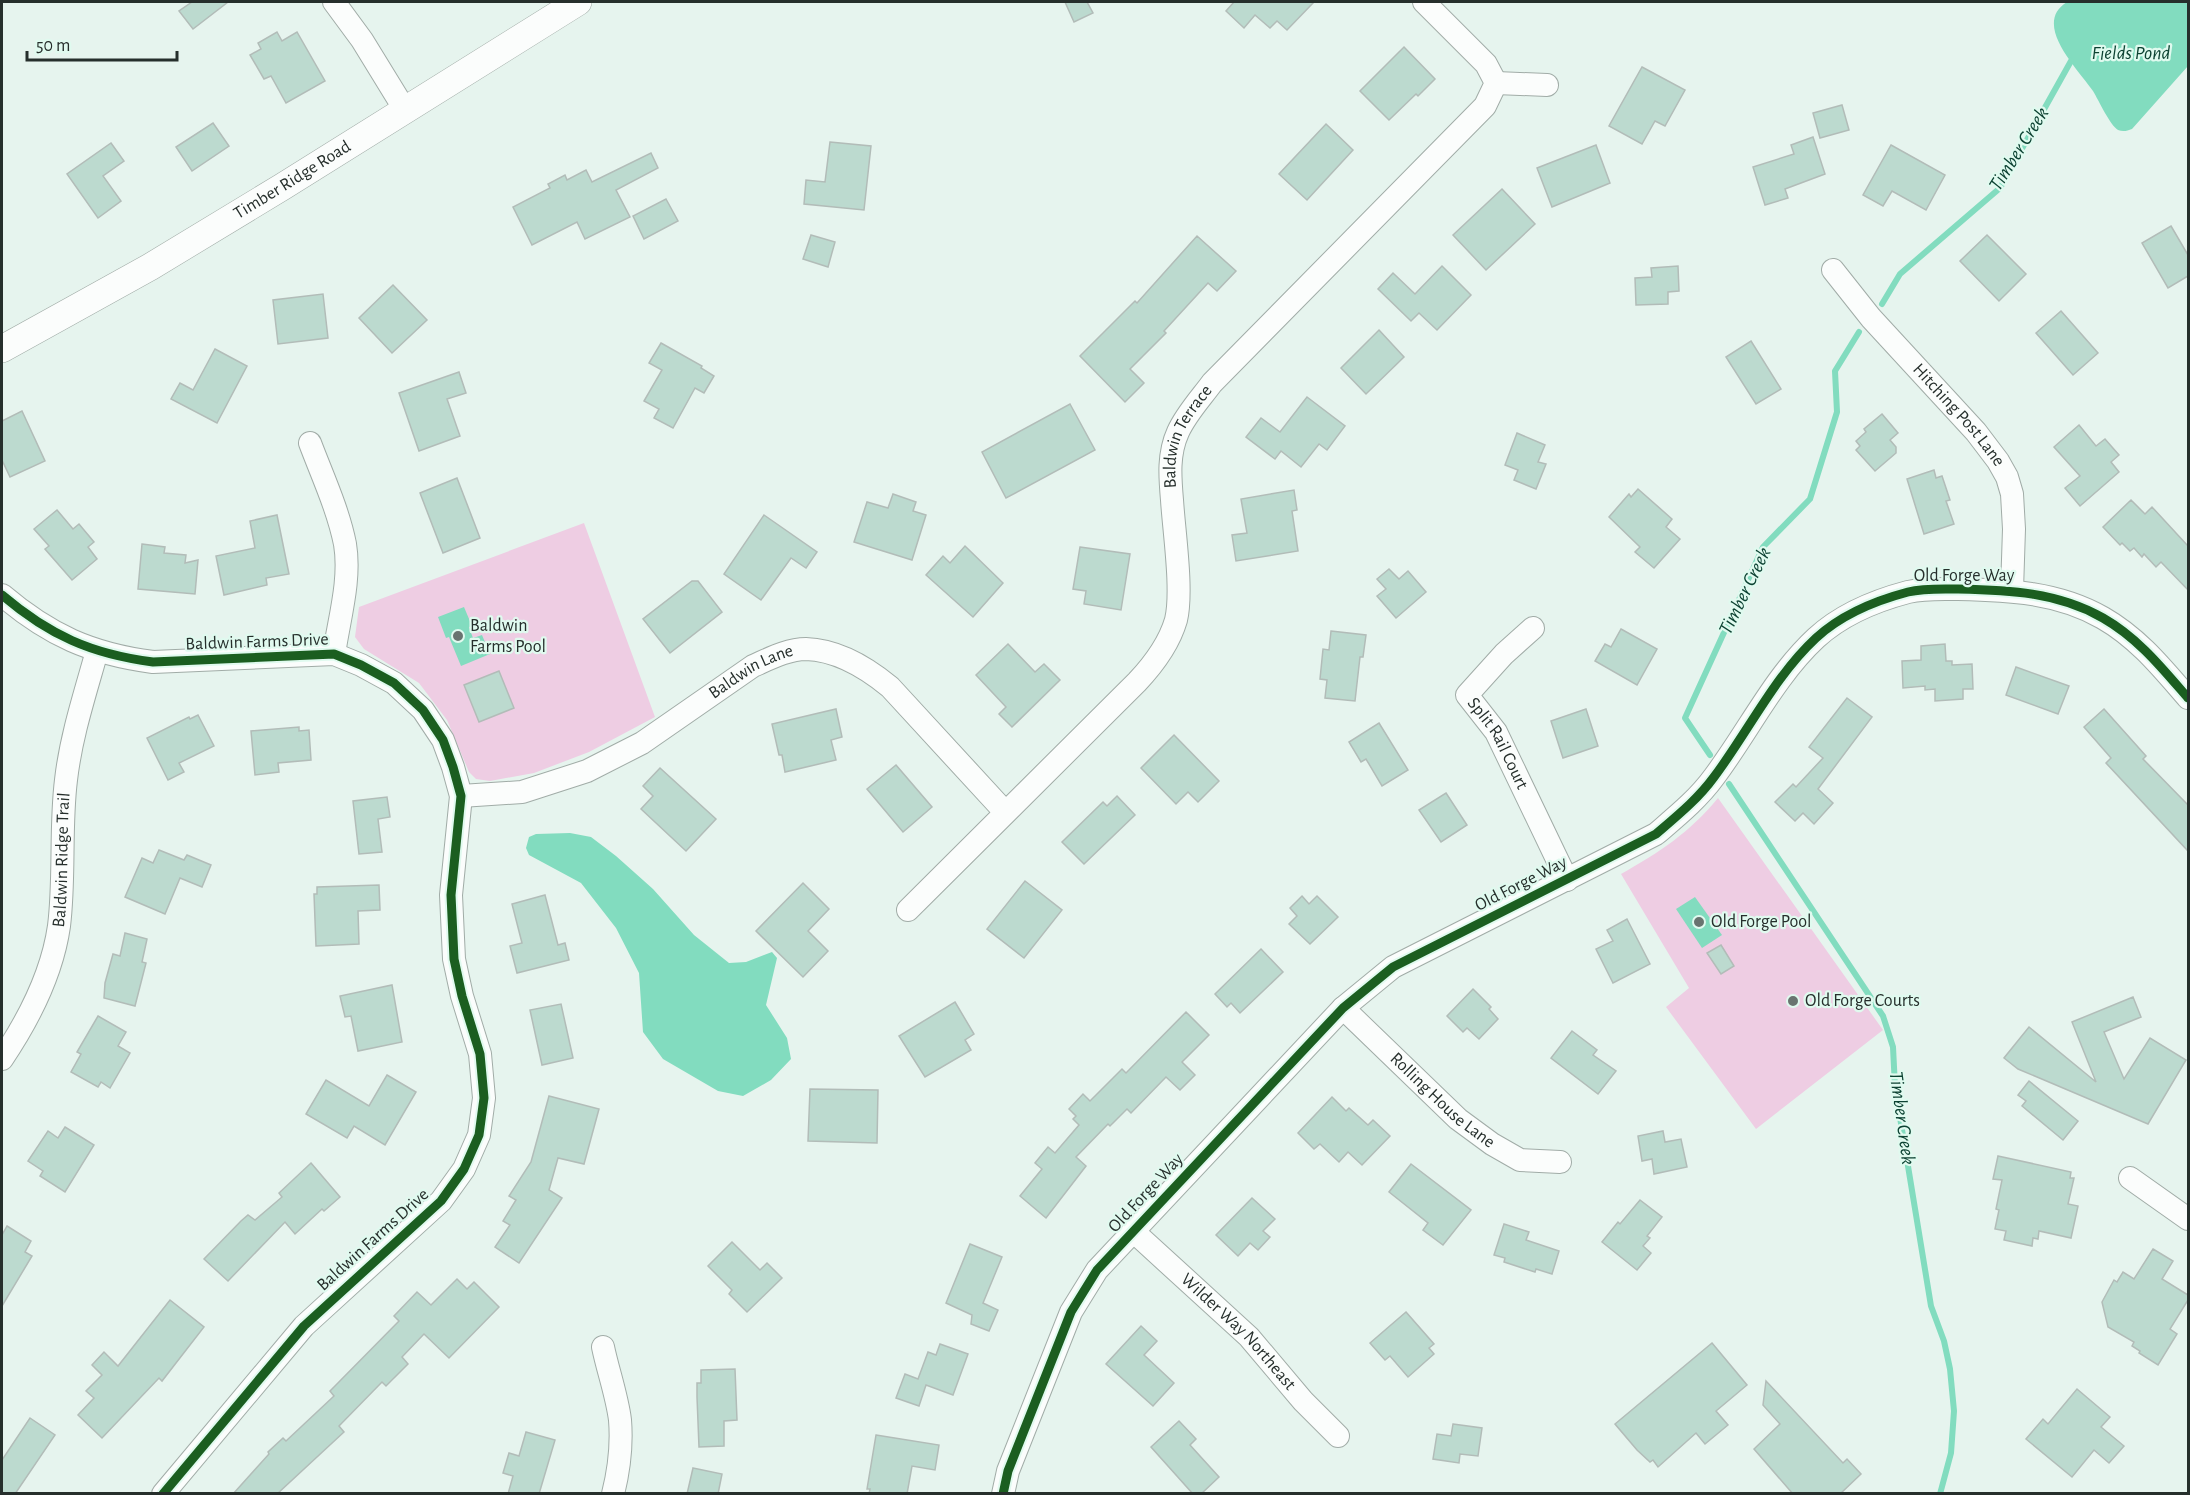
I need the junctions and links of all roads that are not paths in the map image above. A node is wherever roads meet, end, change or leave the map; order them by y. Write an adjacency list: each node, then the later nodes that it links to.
1 (334, 2): 6 (street)
2 (578, 2): 6 (street, Timber Ridge Road)
3 (1424, 2): 4 (street)
4 (1496, 83): 5 (street); 17 (street, Baldwin Terrace)
5 (1546, 85)
6 (405, 110): 8 (street, Timber Ridge Road)
7 (1833, 270): 10 (street, Hitching Post Lane)
8 (2, 350)
9 (310, 442): 14 (street)
10 (2012, 590): 15 (street, Old Forge Way); 18 (street, Old Forge Way)
11 (2, 595): 13 (street, Baldwin Farms Drive)
12 (1533, 627): 18 (street, Split Rail Court)
13 (97, 651): 14 (street, Baldwin Farms Drive); 21 (street, Baldwin Ridge Trail)
14 (333, 654): 16 (street, Baldwin Farms Drive)
15 (2188, 698)
16 (461, 796): 17 (street, Baldwin Lane); 28 (street, Baldwin Farms Drive)
17 (1005, 812): 19 (street, Baldwin Terrace)
18 (1567, 880): 20 (street, Old Forge Way)
19 (908, 910)
20 (1343, 1008): 22 (street, Rolling House Lane); 25 (street, Old Forge Way)
21 (2, 1057)
22 (1560, 1162)
23 (2130, 1178): 24 (street)
24 (2188, 1220)
25 (1133, 1232): 27 (street, Wilder Way Northeast); 30 (street, Old Forge Way)
26 (603, 1347): 29 (street)
27 (1338, 1436)
28 (163, 1494)
29 (613, 1494)
30 (1003, 1494)

